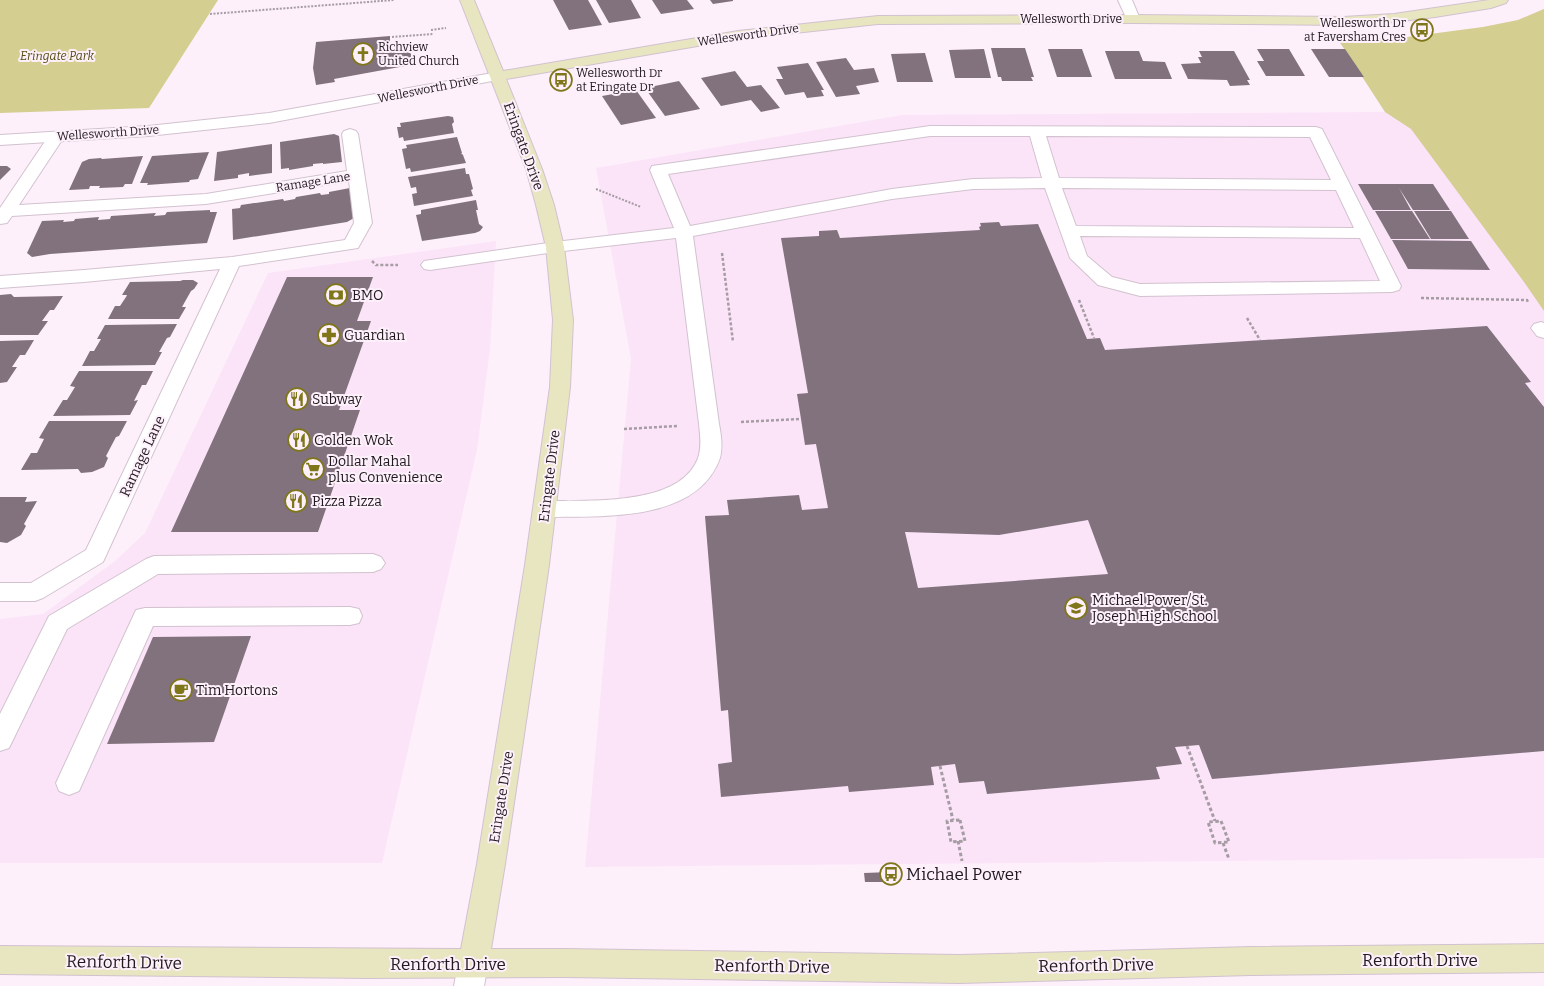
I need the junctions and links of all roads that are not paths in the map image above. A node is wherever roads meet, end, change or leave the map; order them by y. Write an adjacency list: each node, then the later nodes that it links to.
1 (467, 0): 5 (street, Eringate Drive)
2 (1125, 0): 4 (street)
3 (1501, 0): 4 (street, Wellesworth Drive)
4 (1133, 19): 5 (street, Wellesworth Drive)
5 (498, 76): 8 (street, Wellesworth Drive); 17 (street, Eringate Drive)
6 (1037, 131): 11 (street); 12 (street); 15 (street)
7 (350, 134): 10 (street, Ramage Lane)
8 (56, 137): 9 (street, Wellesworth Drive); 13 (street, Ramage Lane)
9 (0, 140)
10 (356, 175): 13 (street, Ramage Lane); 18 (street, Ramage Lane)
11 (1052, 183): 12 (street); 14 (street); 15 (street)
12 (1342, 185): 16 (street)
13 (4, 216)
14 (1069, 231): 16 (street); 16 (street)
15 (684, 232): 17 (street); 21 (street)
16 (1365, 233)
17 (555, 247): 19 (street); 21 (street, Eringate Drive)
18 (232, 262): 20 (street); 23 (street, Ramage Lane)
19 (430, 265)
20 (0, 282)
21 (545, 509): 29 (street, Eringate Drive)
22 (373, 563): 25 (street)
23 (0, 592)
24 (350, 616): 26 (street)
25 (0, 740)
26 (69, 783)
27 (1544, 958): 29 (street, Renforth Drive)
28 (0, 960): 29 (street, Renforth Drive)
29 (471, 975)

